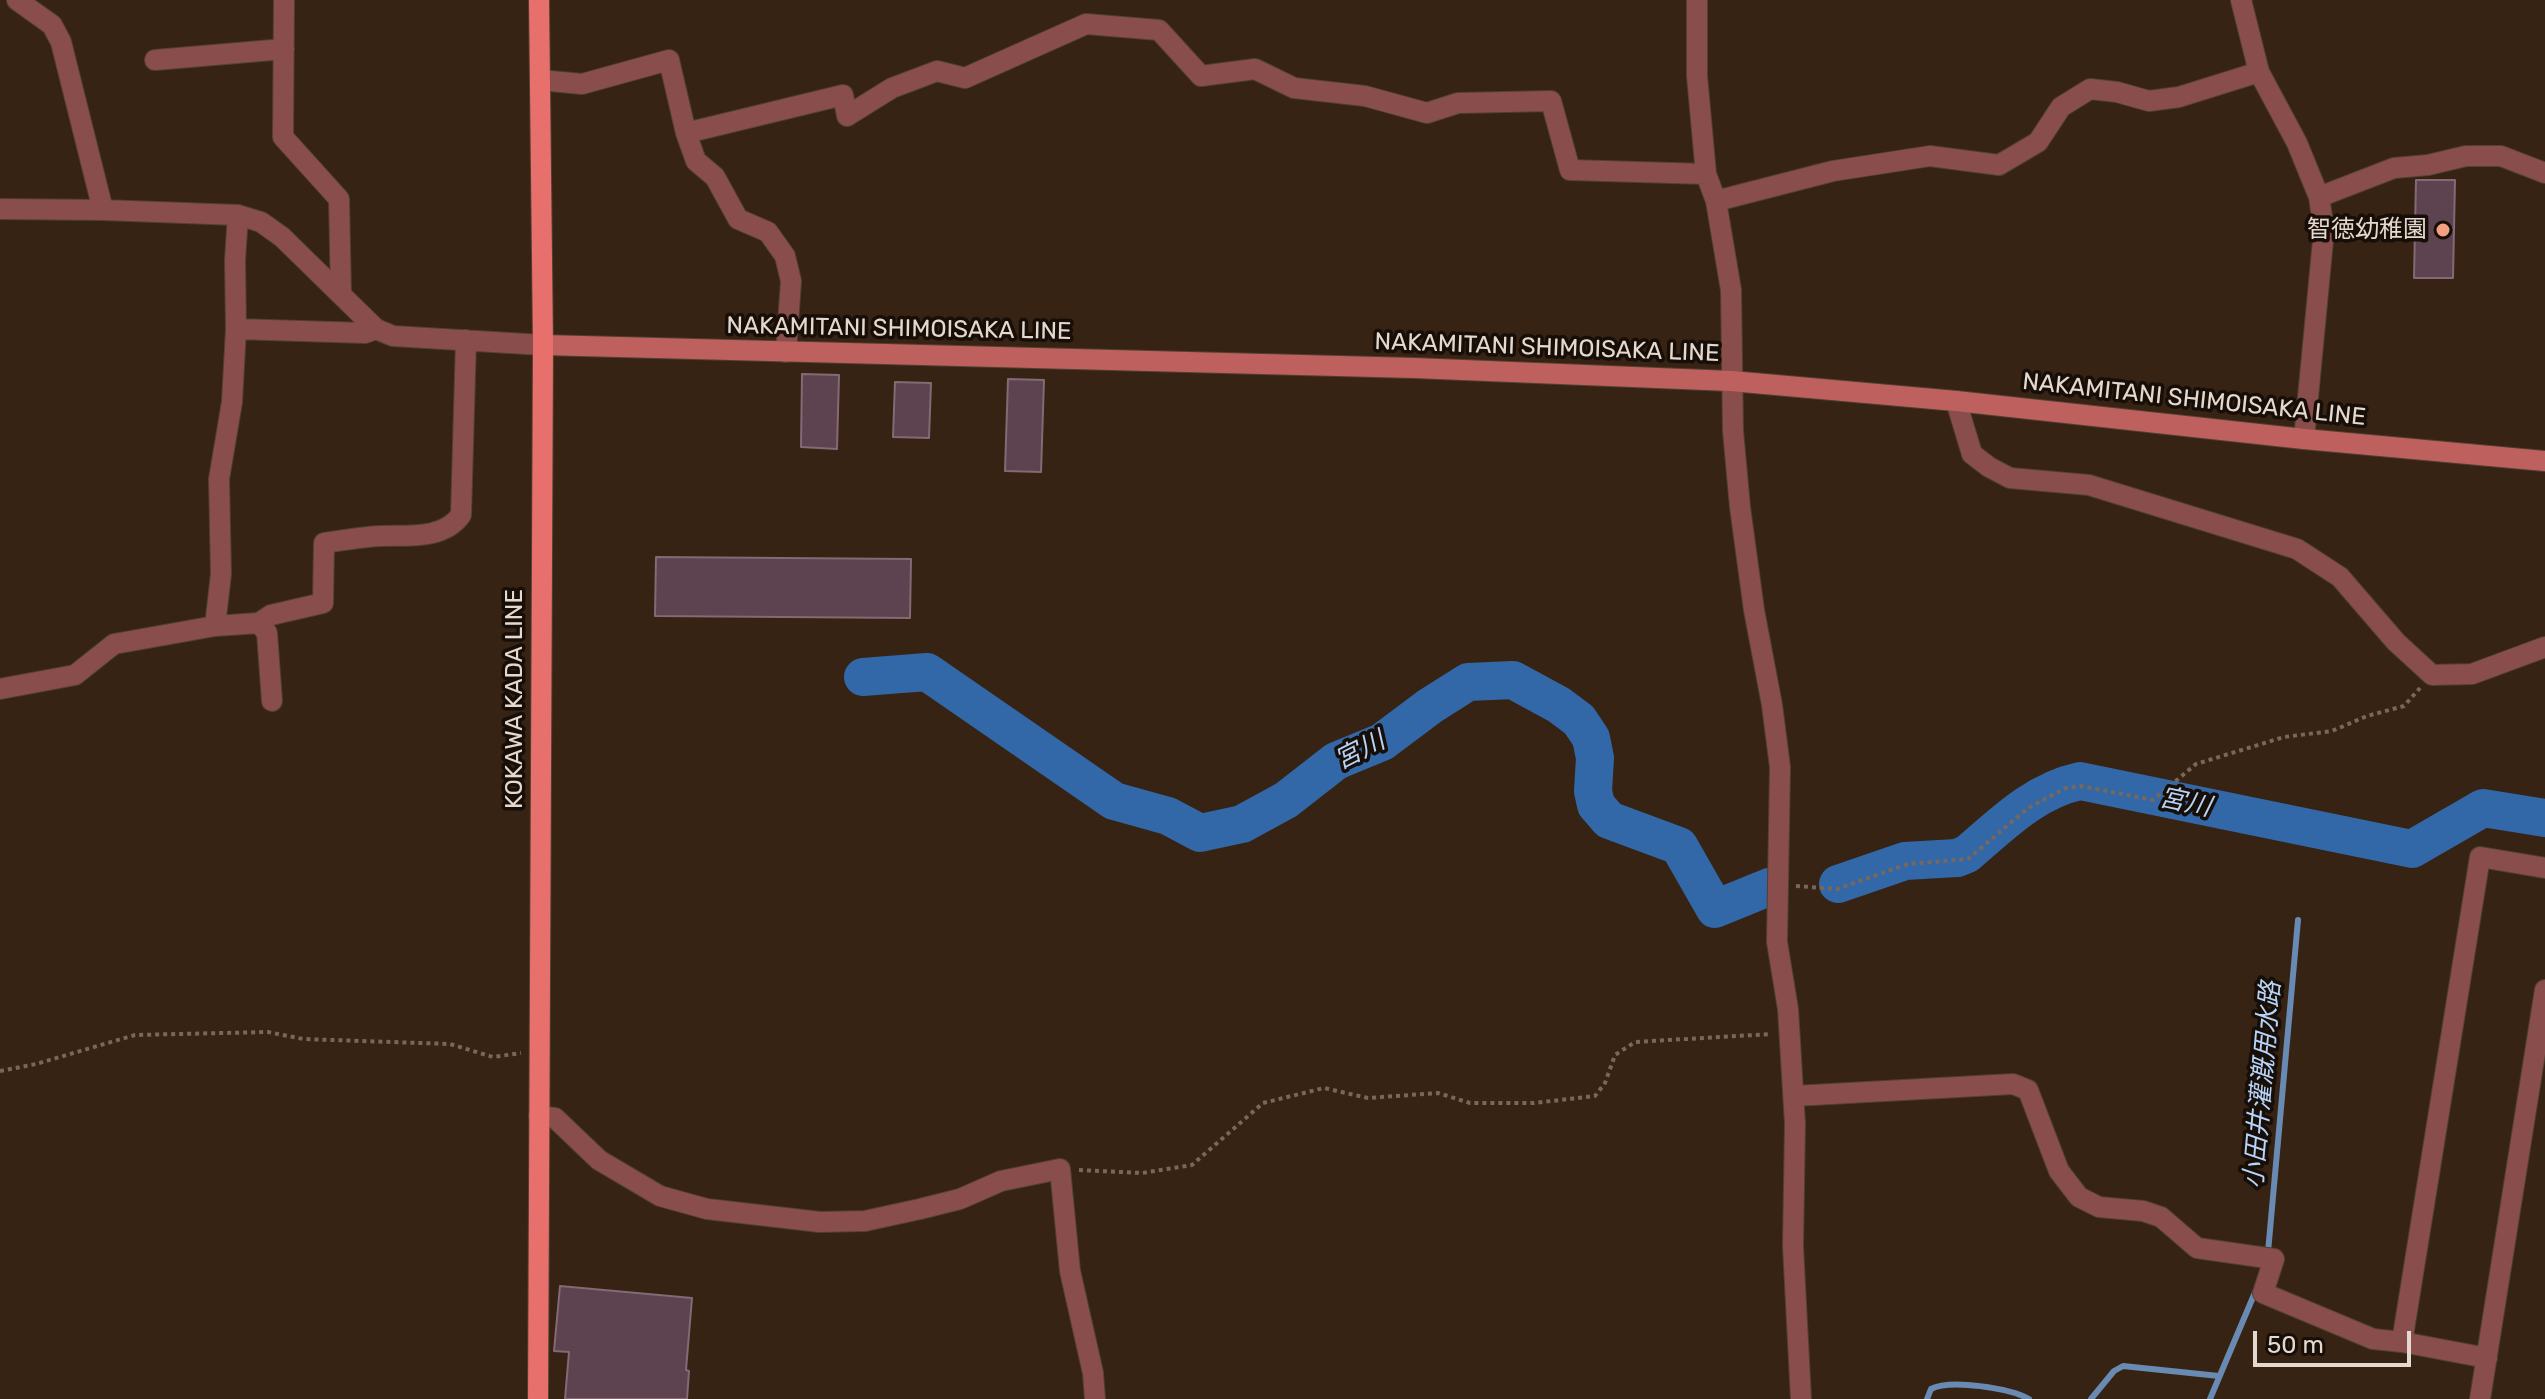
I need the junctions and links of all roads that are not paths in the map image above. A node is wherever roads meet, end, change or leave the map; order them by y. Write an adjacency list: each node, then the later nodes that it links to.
1 (17, 0): 16 (street)
2 (284, 0): 6 (street)
3 (539, 0): 9 (main road, KOKAWA KADA LINE)
4 (1697, 0): 12 (street)
5 (2241, 0): 8 (street)
6 (284, 49): 7 (street); 18 (street)
7 (155, 60)
8 (2259, 72): 13 (street); 14 (street)
9 (540, 80): 10 (street); 22 (main road, KOKAWA KADA LINE)
10 (686, 133): 12 (street); 23 (street)
11 (2545, 173): 13 (street)
12 (1706, 174): 14 (street)
13 (2319, 197): 26 (street)
14 (1716, 201): 24 (street)
15 (0, 209): 16 (street)
16 (103, 210): 17 (street)
17 (238, 215): 18 (street); 19 (street)
18 (341, 294): 20 (street)
19 (236, 329): 20 (street); 29 (street)
20 (376, 329): 21 (street)
21 (466, 340): 22 (street); 28 (street)
22 (543, 345): 23 (main road, NAKAMITANI SHIMOISAKA LINE); 36 (main road, KOKAWA KADA LINE)
23 (786, 352): 24 (main road, NAKAMITANI SHIMOISAKA LINE)
24 (1731, 381): 25 (main road, NAKAMITANI SHIMOISAKA LINE); 35 (street)
25 (1956, 401): 26 (main road, NAKAMITANI SHIMOISAKA LINE); 30 (street)
26 (2304, 439): 27 (main road, NAKAMITANI SHIMOISAKA LINE)
27 (2545, 461)
28 (259, 623): 29 (street); 32 (street)
29 (215, 626): 31 (street)
30 (2545, 647)
31 (0, 689)
32 (272, 701)
33 (2545, 868): 37 (street)
34 (2545, 990): 38 (street)
35 (1794, 1096): 37 (street); 41 (street)
36 (539, 1116): 39 (main road, KOKAWA KADA LINE); 40 (street)
37 (2402, 1342): 38 (street)
38 (2487, 1358): 42 (street)
39 (538, 1399)
40 (1095, 1399)
41 (1801, 1399)
42 (2480, 1399)

